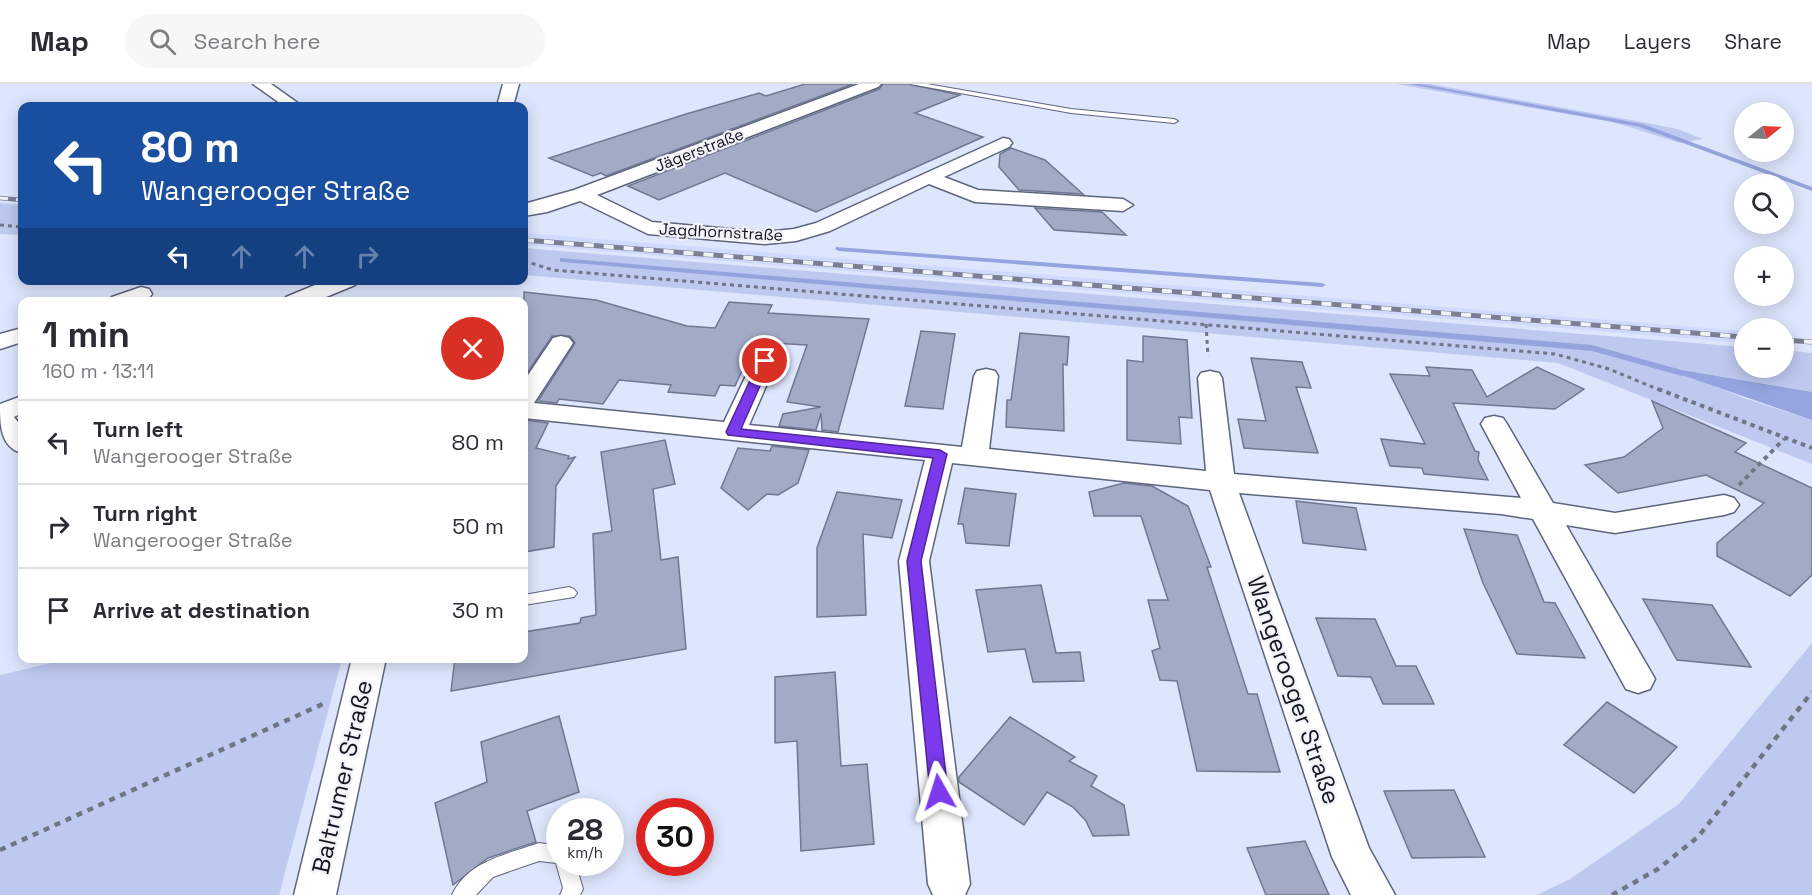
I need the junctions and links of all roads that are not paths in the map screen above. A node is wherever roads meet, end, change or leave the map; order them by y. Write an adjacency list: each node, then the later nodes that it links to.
1 (261, 84): 5 (street)
2 (511, 84): 6 (street)
3 (873, 84): 10 (street, Jägerstraße)
4 (914, 84): 7 (lane)
5 (288, 102)
6 (506, 102)
7 (1174, 121)
8 (1004, 143): 9 (street, Jagdhornstraße)
9 (930, 178): 10 (street, Jagdhornstraße); 11 (street)
10 (581, 194): 12 (street, Jägerstraße)
11 (1123, 205)
12 (528, 210)
13 (335, 285): 16 (street)
14 (141, 294): 15 (street)
15 (133, 297)
16 (306, 297)
17 (18, 335): 18 (street)
18 (0, 342)
19 (561, 343): 23 (street)
20 (765, 361): 28 (street)
21 (986, 376): 31 (street)
22 (1210, 378): 32 (street, Wangerooger Straße)
23 (528, 393)
24 (18, 406): 26 (street)
25 (528, 410): 28 (street)
26 (0, 414): 29 (street)
27 (1494, 424): 34 (street)
28 (733, 432): 30 (street)
29 (18, 439)
30 (940, 454): 31 (street); 41 (street)
31 (975, 457): 32 (street)
32 (1221, 482): 34 (street); 45 (street, Wangerooger Straße)
33 (1724, 505): 34 (street)
34 (1544, 512): 38 (street)
35 (569, 593): 36 (lane)
36 (528, 599)
37 (366, 672): 42 (street, Baltrumer Straße)
38 (1638, 679)
39 (546, 853): 43 (lane)
40 (569, 876): 44 (lane)
41 (949, 884)
42 (315, 895)
43 (462, 895)
44 (570, 895)
45 (1374, 895)

